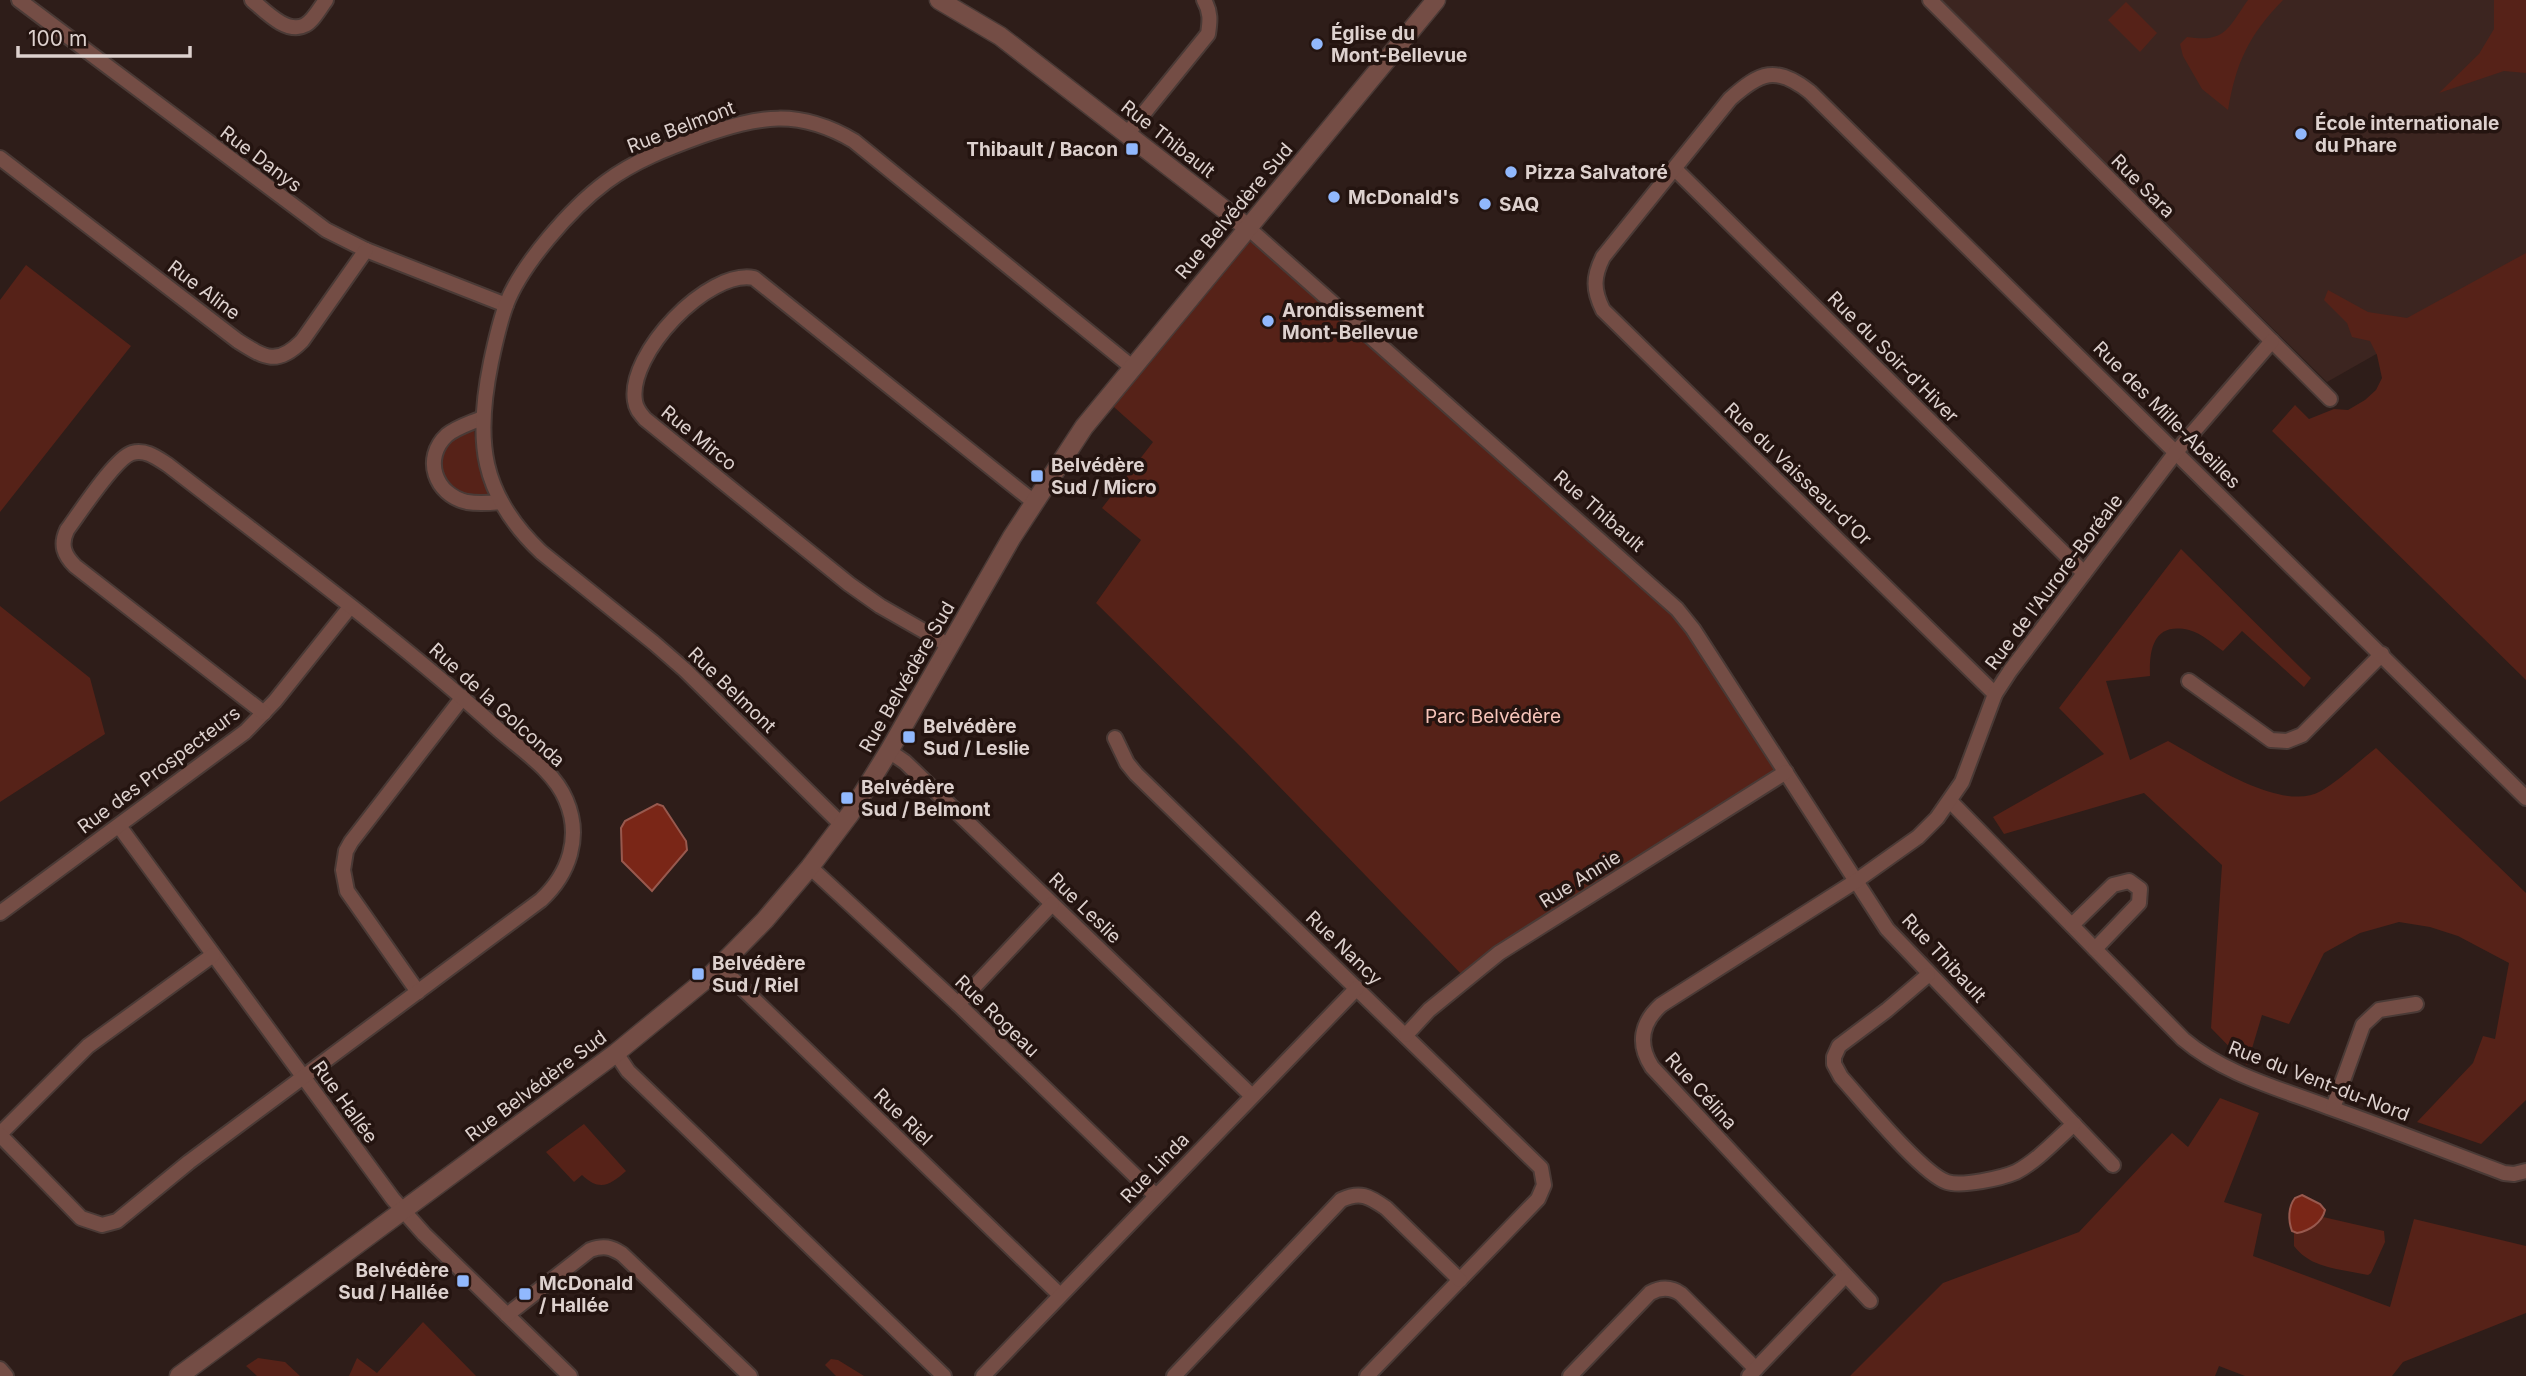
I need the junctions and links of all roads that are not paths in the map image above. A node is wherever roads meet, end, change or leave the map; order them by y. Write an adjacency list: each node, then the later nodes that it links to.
1 (19, 0): 12 (street, Rue Danys)
2 (252, 0): 3 (street)
3 (326, 0)
4 (939, 0): 8 (street, Rue Thibault)
5 (1205, 0): 8 (street)
6 (1436, 0): 11 (street, Rue Belvédère Sud)
7 (1930, 0): 14 (street, Rue Sara)
8 (1127, 134): 11 (street, Rue Thibault)
9 (0, 158): 12 (street, Rue Aline)
10 (1675, 169): 18 (street, Rue des Mille-Abeilles); 21 (street, Rue du Soir-d'Hiver); 26 (street, Rue du Vaisseau-d'Or)
11 (1247, 227): 15 (street, Rue Belvédère Sud); 31 (street, Rue Thibault)
12 (366, 250): 13 (street, Rue Danys)
13 (506, 305): 15 (street, Rue Belmont); 17 (street, Rue Belmont)
14 (2272, 341): 16 (street, Rue Sara); 18 (street, Rue de l'Aurore-Boréale)
15 (1132, 367): 20 (street, Rue Belvédère Sud)
16 (2330, 399)
17 (482, 418): 19 (street, Rue Belmont); 19 (street)
18 (2176, 452): 21 (street, Rue de l'Aurore-Boréale); 24 (street, Rue des Mille-Abeilles)
19 (500, 502): 34 (street, Rue Belmont)
20 (1034, 502): 23 (street, Rue Belvédère Sud); 23 (street, Rue Mirco)
21 (2084, 573): 26 (street, Rue de l'Aurore-Boréale)
22 (349, 607): 27 (street, Rue de la Golconda); 28 (street, Rue des Prospecteurs); 28 (street, Rue de la Golconda)
23 (950, 646): 30 (street, Rue Belvédère Sud)
24 (2382, 654): 25 (street); 32 (street, Rue des Mille-Abeilles)
25 (2189, 681)
26 (1996, 694): 33 (street, Rue de l'Aurore-Boréale)
27 (463, 697): 46 (street); 46 (street, Rue de la Golconda)
28 (264, 713): 35 (street, Rue des Prospecteurs)
29 (1115, 738): 45 (street, Rue Nancy)
30 (889, 751): 34 (street, Rue Belvédère Sud); 38 (street, Rue Leslie)
31 (1786, 772): 37 (street, Rue Thibault); 49 (street, Rue Annie)
32 (2526, 798)
33 (1950, 801): 37 (street, Rue de l'Aurore-Boréale); 40 (street, Rue du Vent-du-Nord)
34 (842, 825): 36 (street, Rue Belvédère Sud)
35 (119, 826): 39 (street, Rue des Prospecteurs); 42 (street, Rue Hallée)
36 (810, 867): 43 (street, Rue Belvédère Sud); 47 (street, Rue Rogeau)
37 (1856, 881): 44 (street, Rue Thibault); 60 (street, Rue Célina)
38 (1052, 904): 47 (street); 52 (street, Rue Leslie)
39 (0, 913)
40 (2071, 925): 41 (street, Rue du Vent-du-Nord); 41 (street)
41 (2095, 949): 53 (street, Rue du Vent-du-Nord)
42 (214, 956): 51 (street, Rue Hallée); 55 (street)
43 (722, 965): 50 (street, Rue Belvédère Sud); 62 (street, Rue Riel)
44 (1928, 975): 54 (street, Rue Thibault); 54 (street)
45 (1357, 988): 49 (street, Rue Nancy); 52 (street, Rue Linda)
46 (418, 992): 51 (street, Rue de la Golconda)
47 (958, 1004): 58 (street, Rue Rogeau)
48 (2416, 1004): 53 (street)
49 (1406, 1035): 61 (street, Rue Nancy)
50 (615, 1053): 59 (street, Rue Belvédère Sud); 71 (street)
51 (303, 1077): 55 (street, Rue de la Golconda); 59 (street, Rue Hallée)
52 (1252, 1096): 58 (street, Rue Linda)
53 (2333, 1108): 57 (street, Rue du Vent-du-Nord)
54 (2074, 1124): 56 (street, Rue Thibault)
55 (0, 1134)
56 (2113, 1165)
57 (2526, 1171)
58 (1155, 1195): 62 (street, Rue Linda)
59 (403, 1211): 64 (street, Rue Hallée); 68 (street, Rue Belvédère Sud)
60 (1845, 1276): 63 (street, Rue Célina); 66 (street)
61 (1460, 1280): 73 (street); 74 (street)
62 (1060, 1295): 72 (street, Rue Linda)
63 (1870, 1301)
64 (507, 1315): 69 (street, Rue Hallée); 70 (street)
65 (0, 1369): 67 (street)
66 (1753, 1372): 75 (street)
67 (6, 1376)
68 (179, 1376)
69 (570, 1376)
70 (750, 1376)
71 (944, 1376)
72 (982, 1376)
73 (1174, 1376)
74 (1367, 1376)
75 (1570, 1376)

